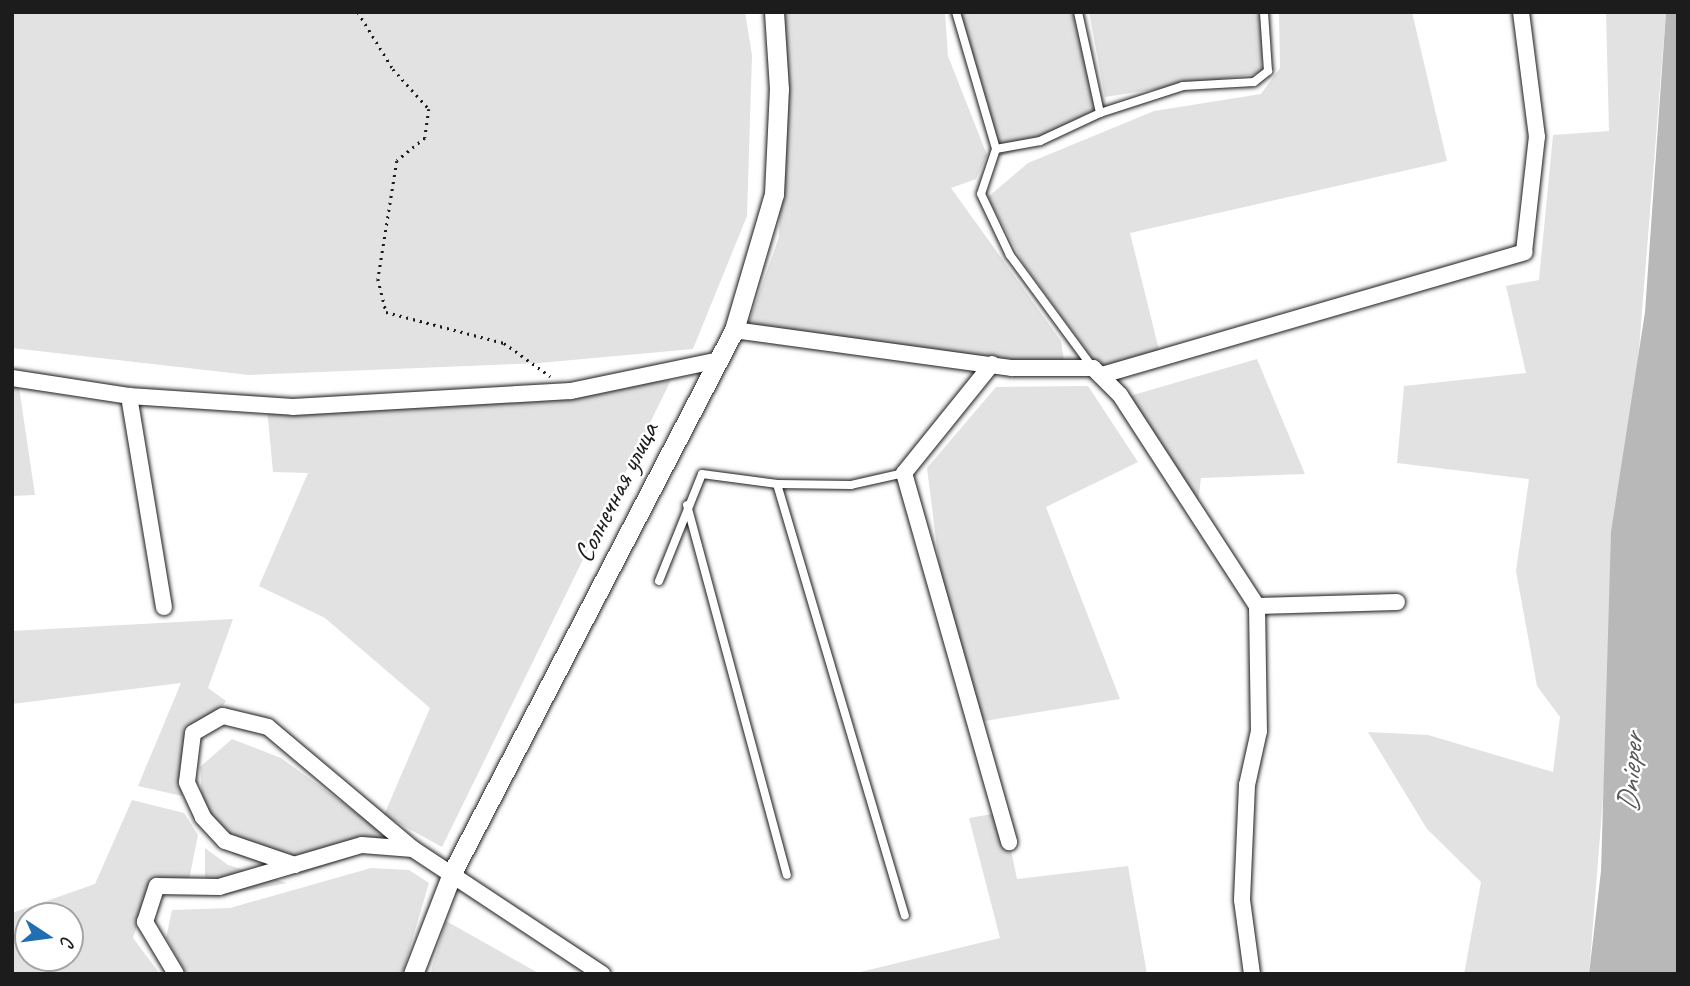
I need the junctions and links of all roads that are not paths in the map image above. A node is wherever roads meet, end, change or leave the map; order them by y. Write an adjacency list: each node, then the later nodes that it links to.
1 (774, 12): 8 (street, Солнечная улица)
2 (956, 12): 7 (lane)
3 (1078, 12): 6 (lane)
4 (1264, 12): 6 (lane)
5 (1521, 12): 11 (street)
6 (1100, 113): 7 (lane)
7 (996, 149): 11 (lane)
8 (734, 330): 9 (street, Солнечная улица); 10 (street)
9 (714, 360): 13 (street); 25 (street, Солнечная улица)
10 (992, 364): 11 (street); 14 (street)
11 (1098, 372): 19 (street)
12 (12, 378): 13 (street)
13 (129, 396): 20 (street)
14 (904, 473): 15 (lane); 21 (street)
15 (777, 484): 16 (lane); 26 (lane)
16 (687, 505): 17 (lane); 24 (lane)
17 (659, 581)
18 (1397, 603): 19 (street)
19 (1257, 606): 30 (street)
20 (164, 607)
21 (1009, 842)
22 (413, 849): 23 (street); 23 (street); 25 (street)
23 (295, 865): 27 (street)
24 (787, 875)
25 (450, 878): 28 (street, Солнечная улица); 29 (street)
26 (905, 915)
27 (176, 974)
28 (413, 974)
29 (602, 974)
30 (1252, 974)

